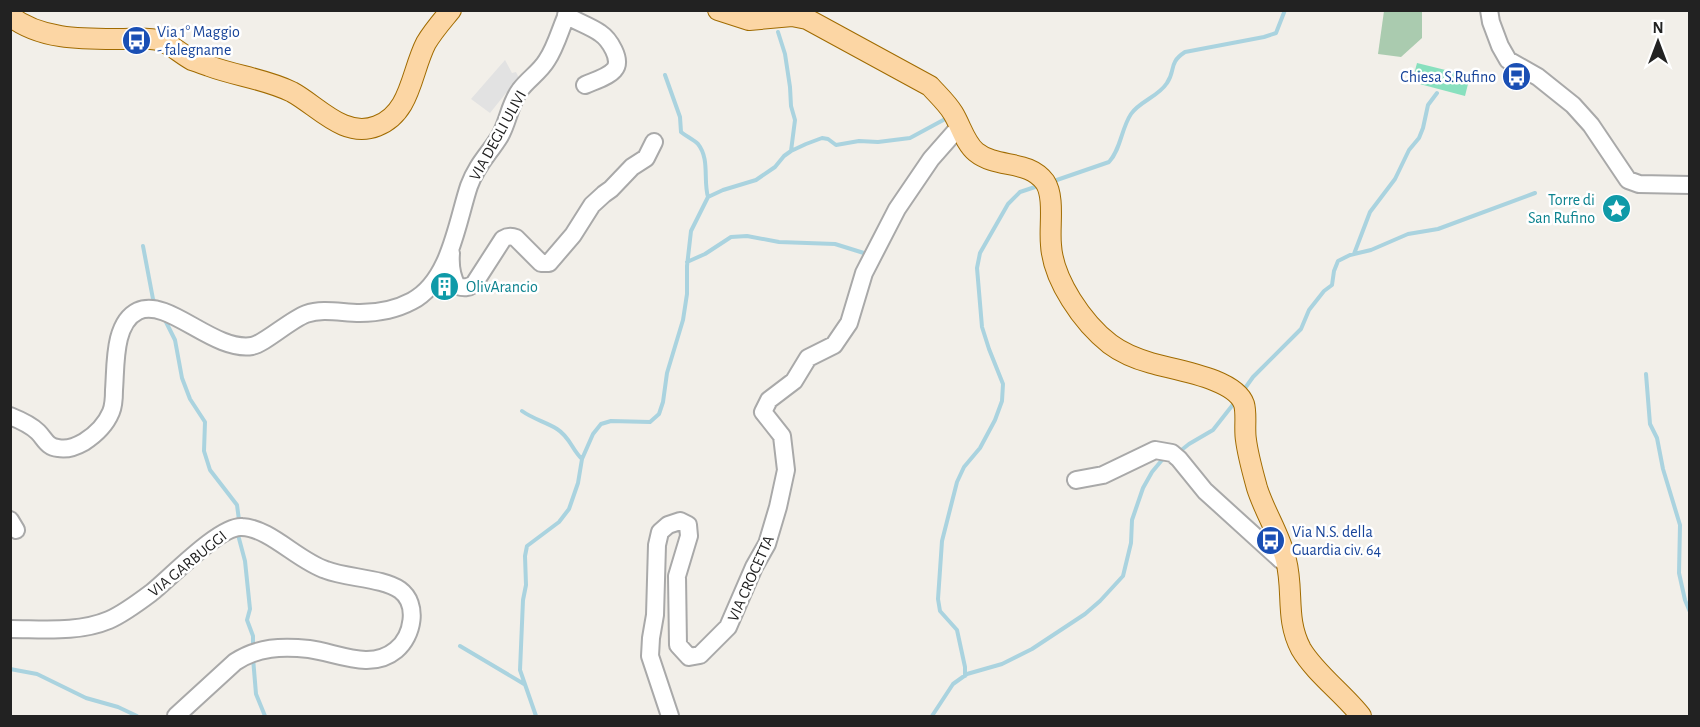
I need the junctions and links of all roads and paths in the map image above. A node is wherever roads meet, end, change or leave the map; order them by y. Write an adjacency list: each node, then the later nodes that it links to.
1 (451, 10): 5 (main road)
2 (718, 10): 7 (main road)
3 (1489, 10): 9 (street)
4 (568, 13): 6 (street); 10 (street, VIA DEGLI ULIVI)
5 (10, 16)
6 (585, 85)
7 (960, 126): 13 (main road); 16 (street, VIA CROCETTA)
8 (654, 142): 10 (street)
9 (1689, 185)
10 (452, 243): 11 (street, VIA DEGLI ULIVI)
11 (10, 416)
12 (1076, 480): 13 (street)
13 (1286, 561): 17 (main road)
14 (10, 629): 15 (street, VIA GARBUGGI)
15 (176, 717)
16 (670, 717)
17 (1361, 717)

